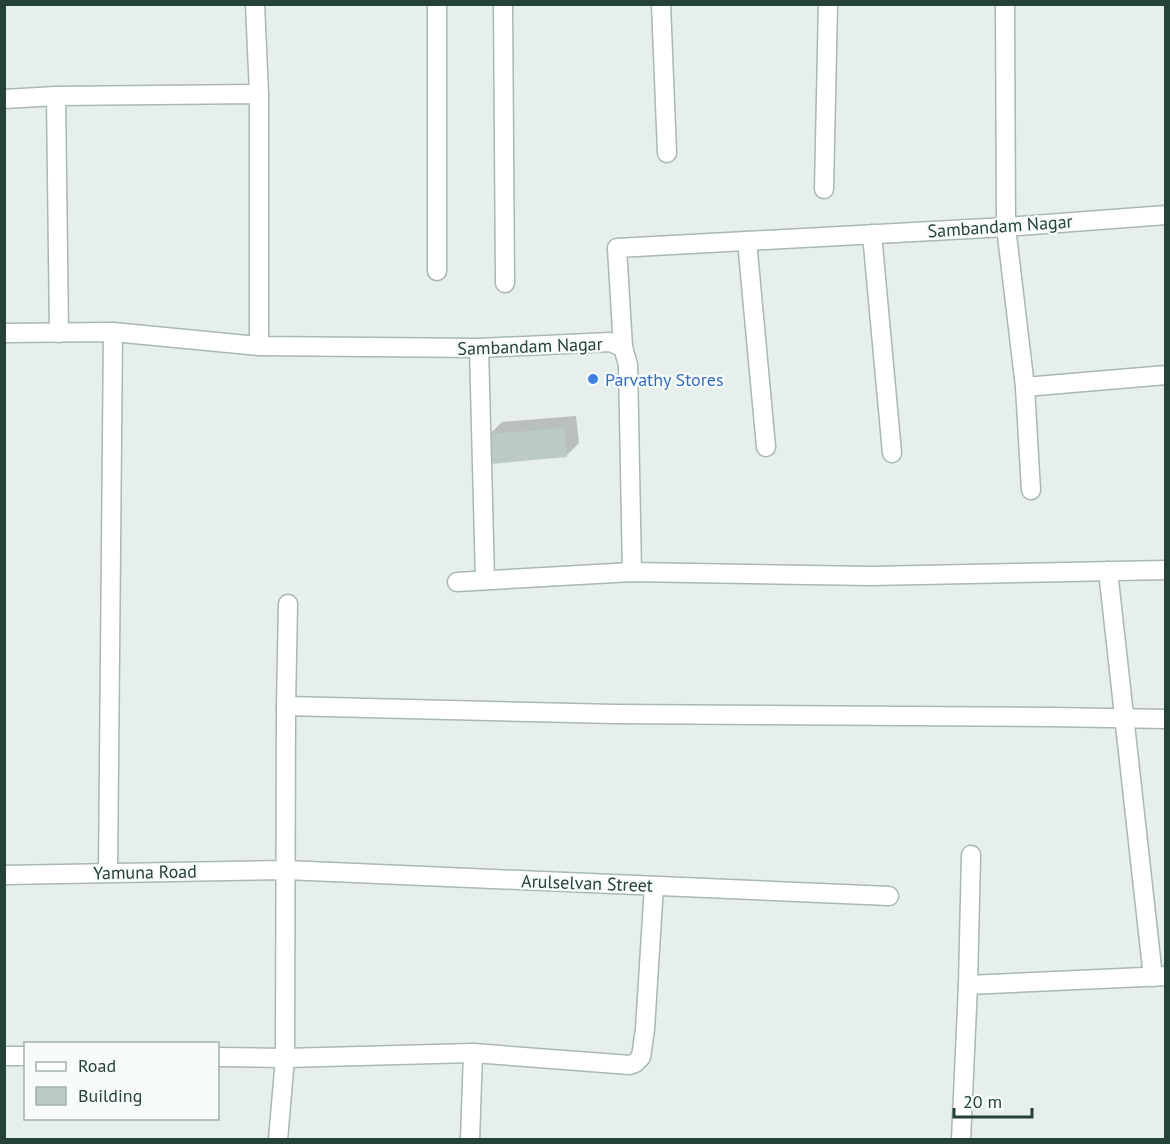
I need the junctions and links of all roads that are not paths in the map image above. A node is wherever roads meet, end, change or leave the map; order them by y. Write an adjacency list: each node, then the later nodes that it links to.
1 (255, 4): 7 (street)
2 (437, 4): 16 (street)
3 (503, 4): 17 (street)
4 (661, 4): 10 (street)
5 (828, 4): 11 (street)
6 (1005, 4): 13 (street)
7 (259, 94): 8 (street); 21 (street)
8 (56, 96): 9 (street); 20 (street)
9 (4, 99)
10 (667, 153)
11 (824, 189)
12 (1166, 215): 13 (street, Sambandam Nagar)
13 (1006, 227): 14 (street, Sambandam Nagar); 25 (street)
14 (872, 234): 15 (street, Sambandam Nagar); 27 (street)
15 (747, 241): 22 (street, Sambandam Nagar); 26 (street)
16 (437, 271)
17 (505, 283)
18 (113, 332): 20 (street, Sambandam Nagar); 21 (street, Sambandam Nagar); 40 (street)
19 (4, 333): 20 (street, Sambandam Nagar)
20 (59, 333)
21 (259, 346): 23 (street, Sambandam Nagar)
22 (623, 347): 23 (street, Sambandam Nagar); 31 (street)
23 (479, 348): 32 (street)
24 (1166, 375): 25 (street)
25 (1025, 387): 28 (street)
26 (766, 447)
27 (892, 453)
28 (1031, 490)
29 (1166, 570): 30 (street)
30 (1108, 571): 31 (street); 36 (street)
31 (632, 572): 32 (street)
32 (485, 580): 33 (street)
33 (457, 582)
34 (288, 604): 35 (street)
35 (286, 706): 36 (street); 39 (street)
36 (1125, 718): 37 (street); 44 (street)
37 (1166, 719)
38 (971, 855): 45 (street)
39 (286, 870): 40 (street, Yamuna Road); 42 (street, Arulselvan Street); 50 (street)
40 (108, 872): 41 (street, Yamuna Road)
41 (4, 875)
42 (654, 886): 43 (street, Arulselvan Street); 46 (street)
43 (889, 896)
44 (1159, 976): 45 (street)
45 (968, 985): 53 (street)
46 (473, 1053): 50 (street); 52 (street)
47 (4, 1056): 48 (street)
48 (24, 1056)
49 (219, 1057): 50 (street)
50 (285, 1058): 51 (street)
51 (278, 1140)
52 (470, 1140)
53 (961, 1140)

